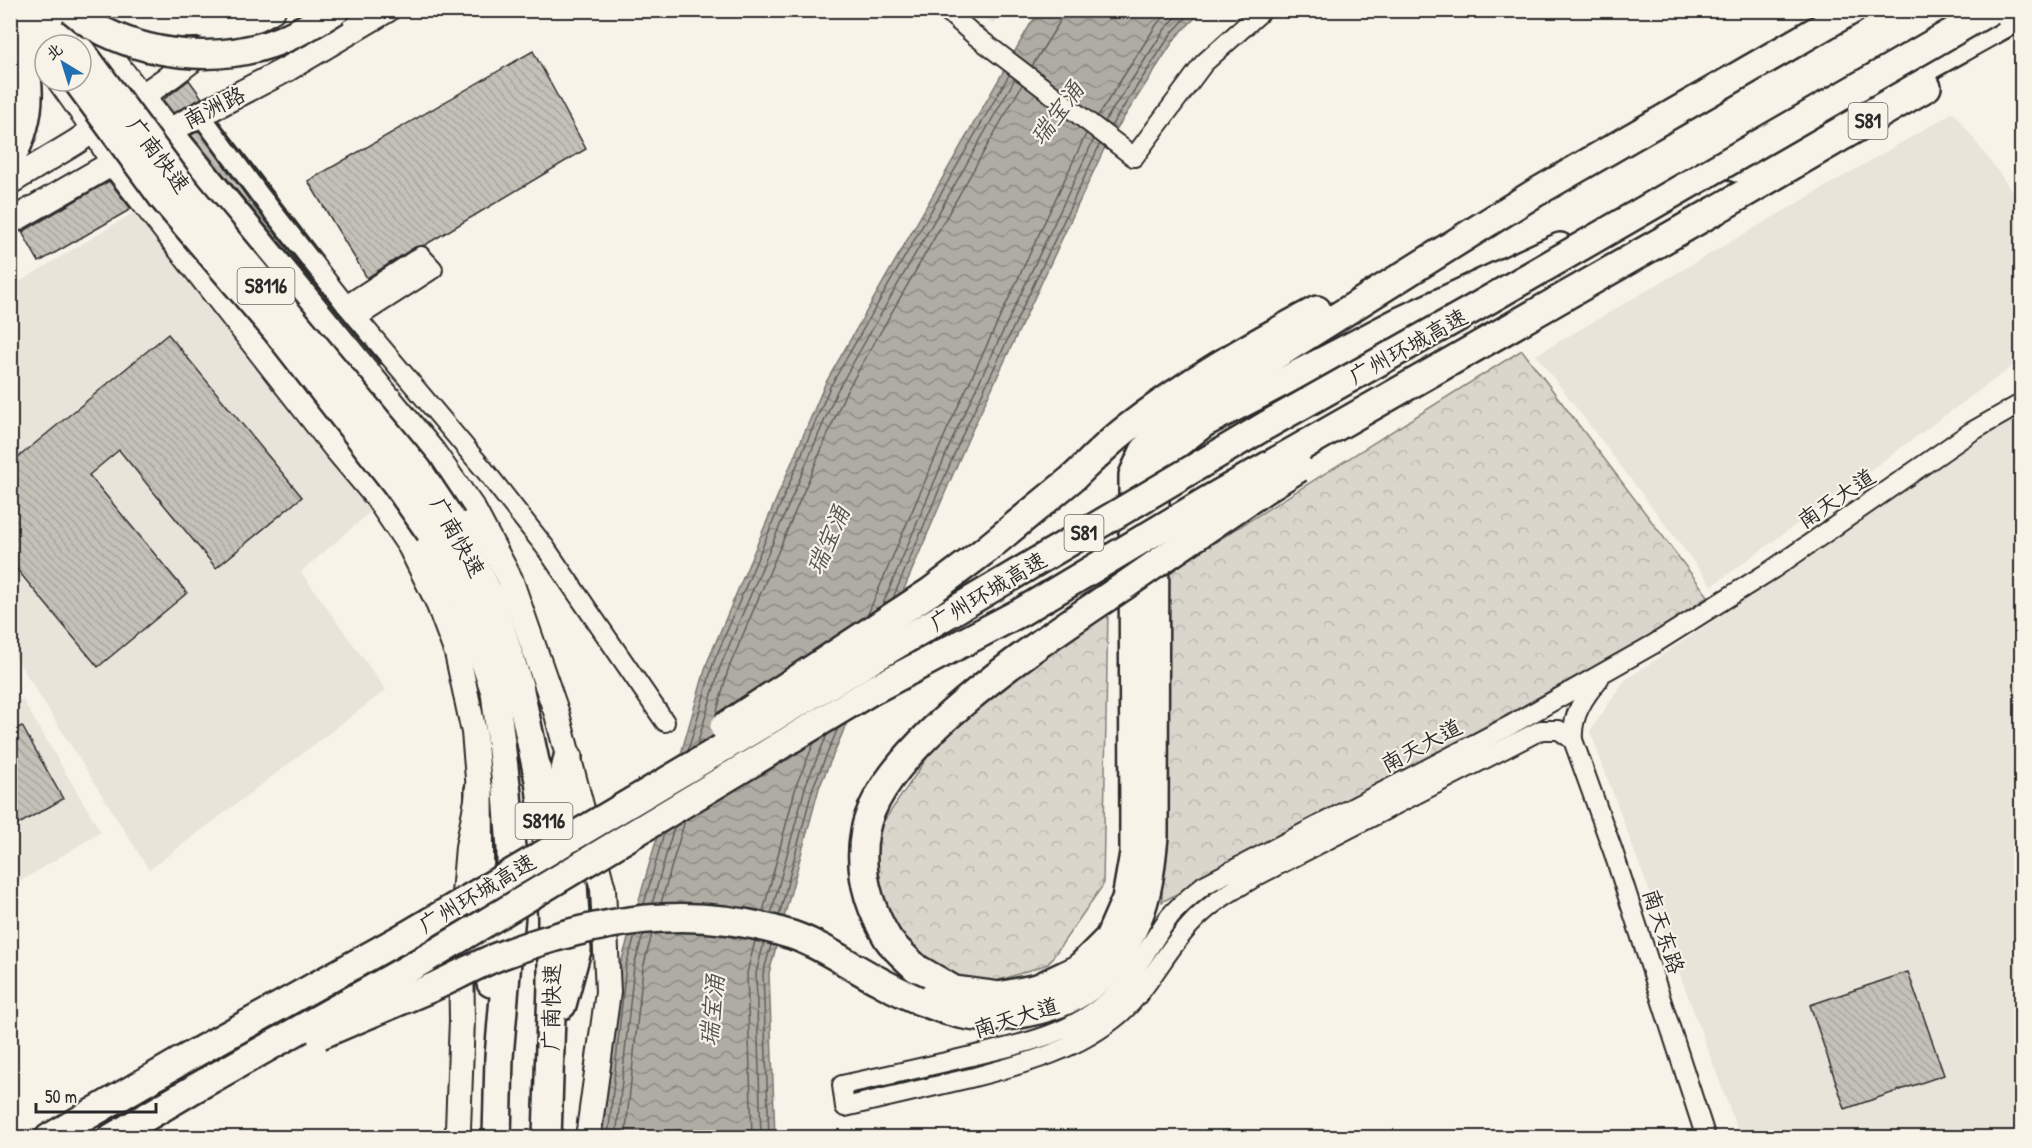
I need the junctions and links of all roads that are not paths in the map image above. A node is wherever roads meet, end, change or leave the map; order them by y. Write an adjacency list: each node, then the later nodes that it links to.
1 (50, 10): 14 (highway)
2 (73, 10): 4 (highway, bridge); 20 (main road)
3 (110, 10): 9 (main road)
4 (336, 10)
5 (946, 10): 6 (street)
6 (1263, 10)
7 (1852, 10): 27 (highway)
8 (1991, 10): 39 (highway, 广州环城高速 / S81, bridge)
9 (272, 11): 20 (main road, 南洲路)
10 (370, 14): 21 (main road, 南洲路)
11 (2022, 14): 42 (highway, bridge)
12 (16, 19): 13 (highway); 16 (main road); 24 (highway)
13 (34, 33)
14 (68, 33)
15 (2022, 33): 28 (highway, 广州环城高速 / S81)
16 (33, 44)
17 (93, 67): 33 (highway, 广南快速 / S8116, bridge)
18 (68, 93): 22 (main road)
19 (86, 93): 33 (highway, 广南快速 / S8116, bridge)
20 (141, 96): 22 (main road, 南洲路); 23 (main road)
21 (200, 114): 23 (main road, 南洲路); 31 (street)
22 (94, 129): 25 (main road); 26 (main road, 南洲路)
23 (169, 130): 25 (main road, 南洲路); 37 (main road)
24 (10, 160)
25 (113, 163): 29 (main road, 南洲路); 38 (main road)
26 (10, 183)
27 (1535, 193): 28 (highway, bridge); 39 (highway, bridge)
28 (1716, 210): 42 (highway, 广州环城高速 / S81, bridge)
29 (10, 222)
30 (427, 262): 31 (street)
31 (352, 311): 35 (street)
32 (2022, 403): 34 (street, 南天大道)
33 (441, 526): 40 (highway, 广南快速 / S8116); 41 (highway, 广南快速 / S8116)
34 (1606, 671): 36 (street); 36 (street, 南天大道)
35 (665, 722)
36 (1573, 740): 49 (street, 南天东路)
37 (568, 757): 40 (highway); 48 (main road)
38 (479, 790): 41 (highway); 45 (main road)
39 (409, 934): 43 (highway, 广州环城高速 / S81, bridge)
40 (550, 1050): 47 (highway, 广南快速 / S8116)
41 (499, 1057): 46 (highway, 广南快速 / S8116)
42 (197, 1087): 44 (highway, 广州环城高速 / S81)
43 (49, 1137)
44 (111, 1137)
45 (459, 1137)
46 (497, 1137)
47 (547, 1137)
48 (588, 1137)
49 (1706, 1137)

